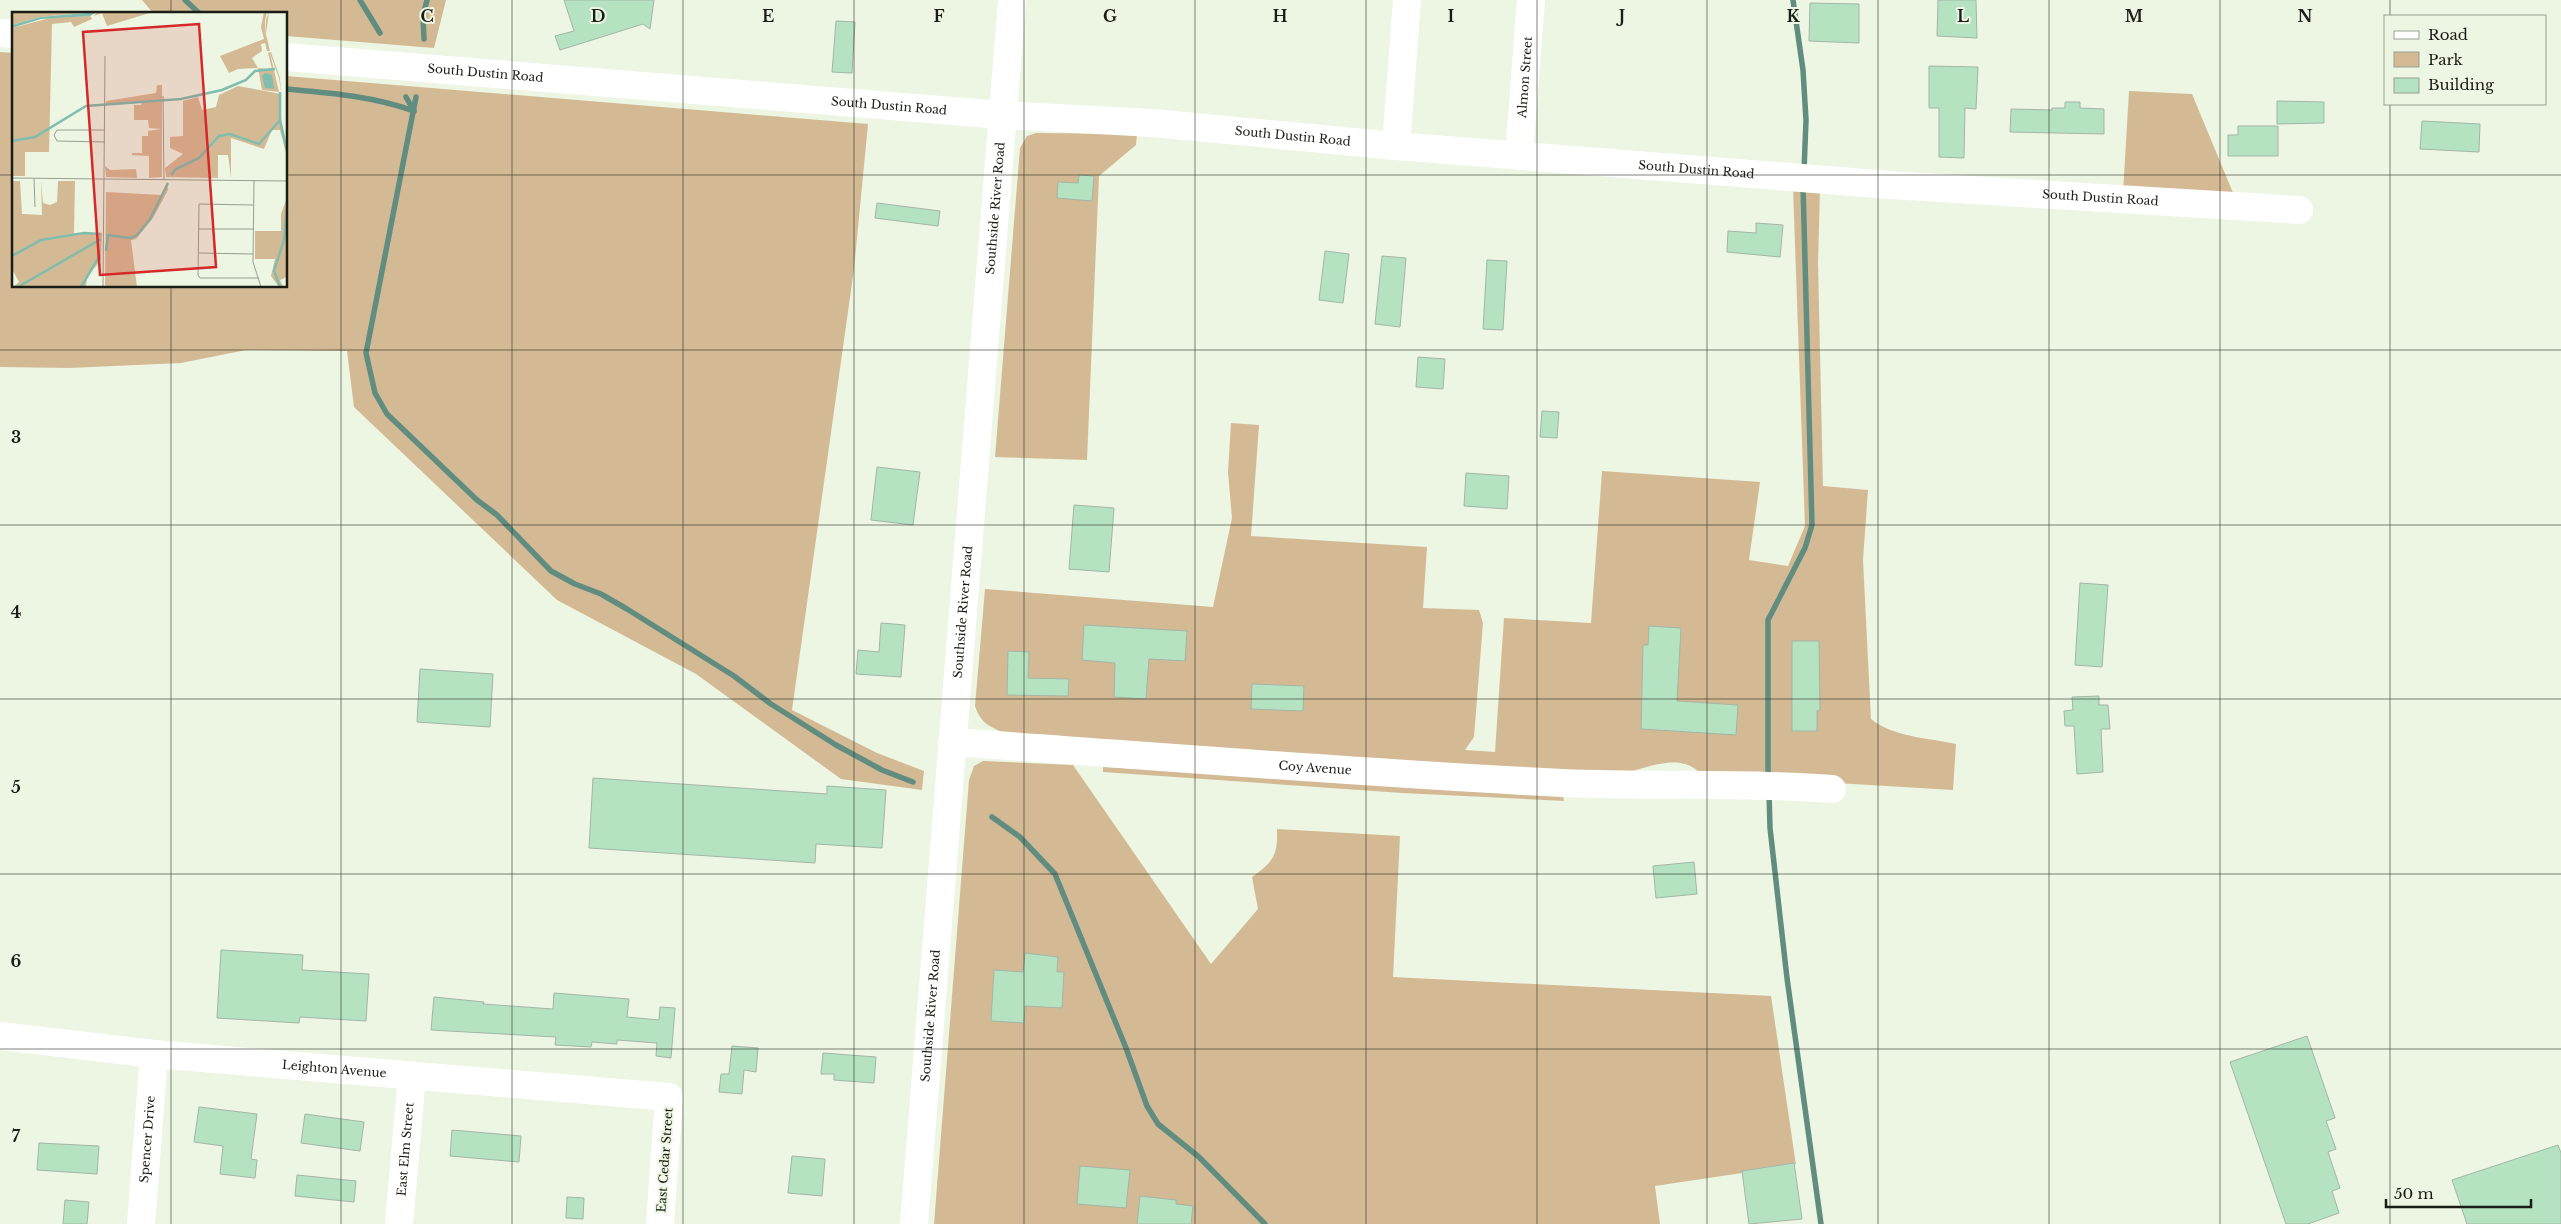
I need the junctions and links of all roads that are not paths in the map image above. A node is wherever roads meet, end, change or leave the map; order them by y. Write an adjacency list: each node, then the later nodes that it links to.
1 (1012, 0): 5 (street, Southside River Road)
2 (1407, 0): 6 (street)
3 (1530, 0): 7 (street, Almon Street)
4 (288, 57): 5 (street, South Dustin Road)
5 (1002, 115): 6 (street, South Dustin Road); 9 (street, Southside River Road)
6 (1396, 146): 7 (street, South Dustin Road)
7 (1519, 156): 8 (street, South Dustin Road)
8 (2299, 210)
9 (952, 742): 10 (street, Coy Avenue); 18 (street, Southside River Road)
10 (1832, 789)
11 (0, 1036): 12 (street, Leighton Avenue)
12 (154, 1054): 13 (street, Leighton Avenue); 15 (street, Spencer Drive)
13 (412, 1075): 14 (street, Leighton Avenue); 16 (street, East Elm Street)
14 (669, 1097): 17 (street, East Cedar Street)
15 (141, 1224)
16 (399, 1224)
17 (660, 1224)
18 (914, 1224)

